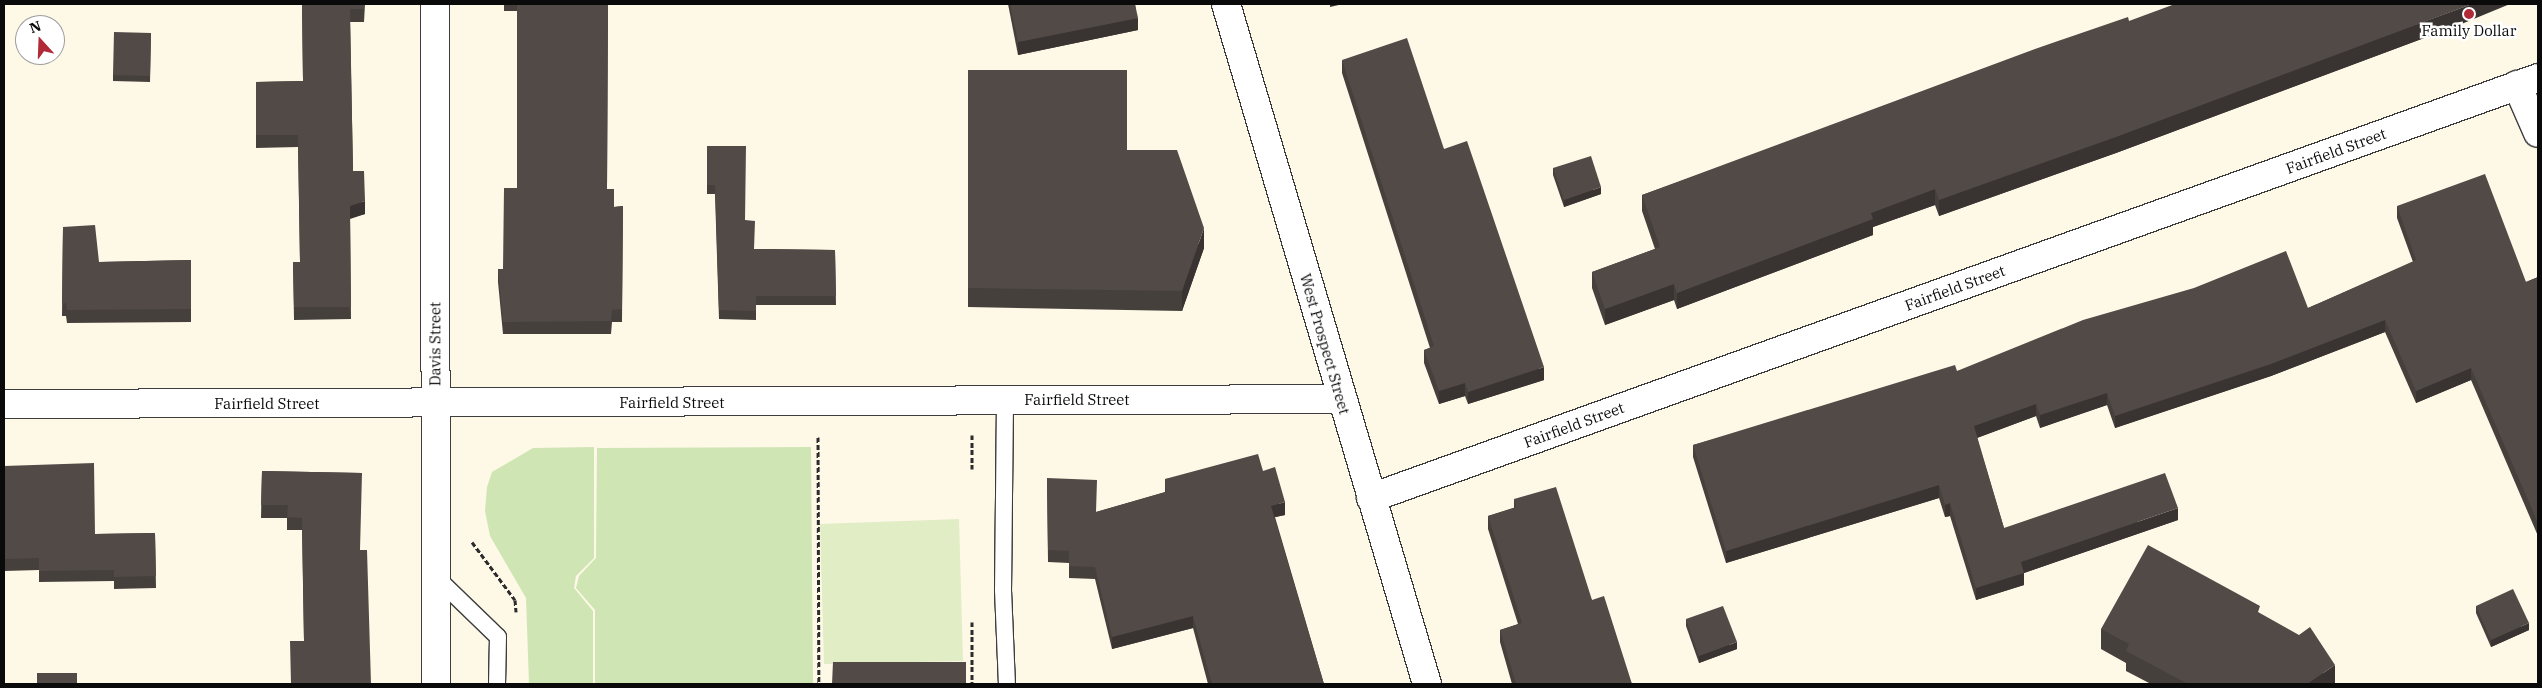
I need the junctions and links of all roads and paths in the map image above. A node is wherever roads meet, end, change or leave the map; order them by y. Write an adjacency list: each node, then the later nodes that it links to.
1 (435, 4): 8 (street, Davis Street)
2 (1226, 4): 5 (street, West Prospect Street)
3 (2528, 82): 4 (street); 10 (street, Fairfield Street)
4 (2538, 133)
5 (1341, 399): 6 (street, Fairfield Street); 10 (street, West Prospect Street)
6 (1005, 401): 8 (street, Fairfield Street); 15 (lane)
7 (4, 404): 8 (street, Fairfield Street)
8 (435, 404): 11 (street, Davis Street)
9 (818, 437): 14 (path)
10 (1371, 498): 16 (street, West Prospect Street)
11 (436, 577): 12 (street, Davis Street); 13 (lane)
12 (436, 684)
13 (497, 684)
14 (819, 684)
15 (1008, 684)
16 (1427, 684)

